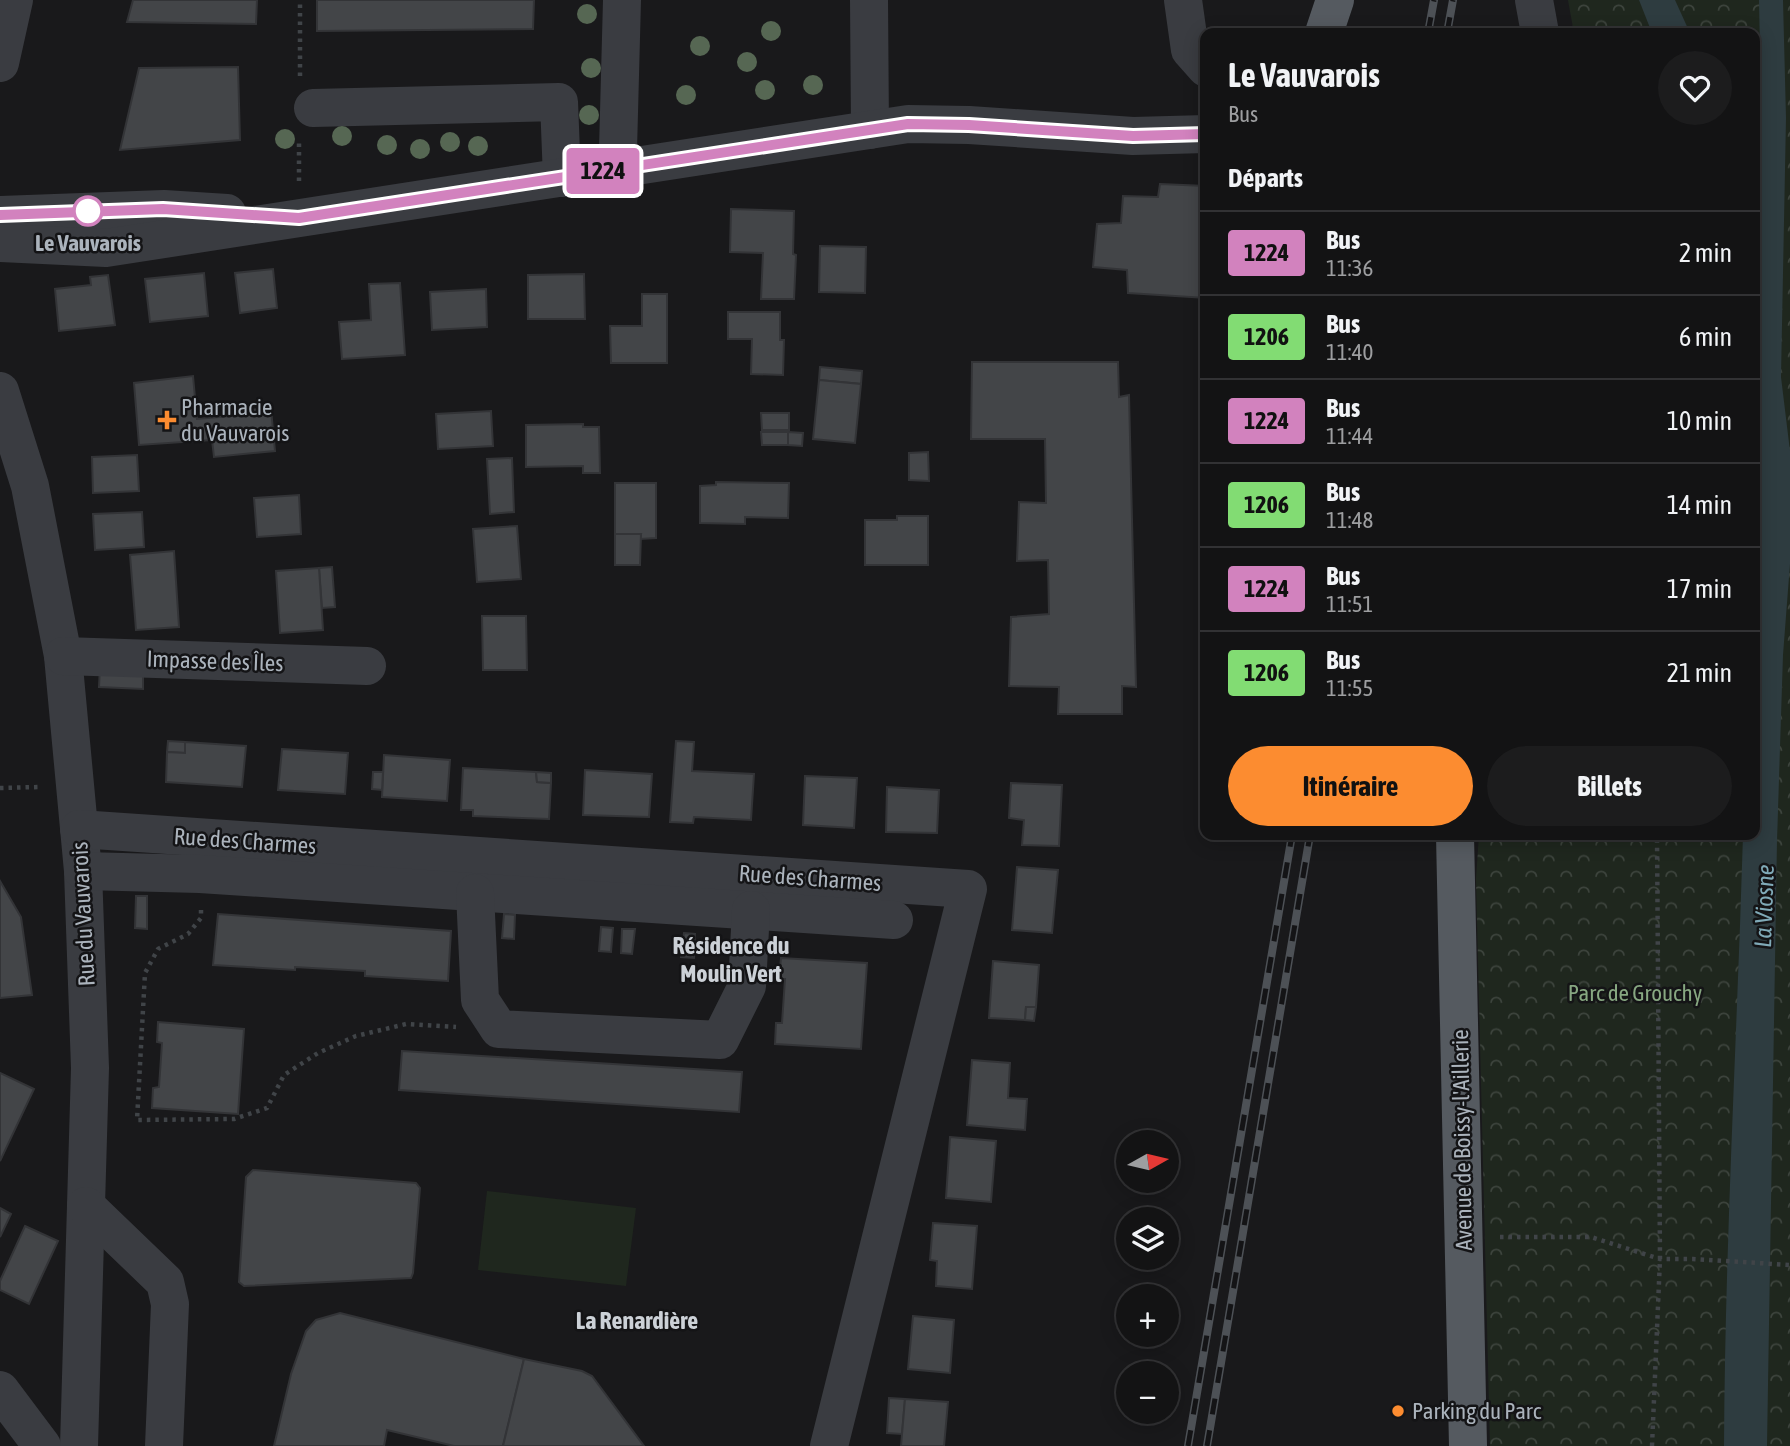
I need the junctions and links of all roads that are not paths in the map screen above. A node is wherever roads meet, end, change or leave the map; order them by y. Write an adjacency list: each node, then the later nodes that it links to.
1 (15, 0): 10 (street)
2 (622, 0): 14 (street)
3 (869, 0): 12 (street)
4 (1183, 0): 9 (street)
5 (1335, 0): 7 (main road)
6 (1534, 0): 8 (street)
7 (1326, 28)
8 (1539, 28)
9 (1200, 61)
10 (0, 63)
11 (313, 108): 15 (street)
12 (870, 130): 13 (street); 14 (street)
13 (1200, 134)
14 (621, 168): 15 (street)
15 (562, 178): 17 (street)
16 (0, 215): 17 (street)
17 (299, 218): 18 (street)
18 (0, 243)
19 (0, 391): 20 (street, Rue du Vauvarois)
20 (63, 656): 21 (street, Impasse des Îles); 22 (street, Rue du Vauvarois)
21 (367, 666)
22 (79, 829): 24 (street, Rue du Vauvarois); 33 (street, Rue des Charmes)
23 (1455, 840): 34 (main road, Avenue de Boissy-l'Aillerie)
24 (83, 871): 25 (street); 28 (street, Rue du Vauvarois)
25 (475, 892): 26 (street); 26 (street)
26 (751, 911): 27 (street)
27 (894, 920)
28 (86, 1206): 31 (street, Rue du Vauvarois); 32 (street)
29 (0, 1390): 30 (street)
30 (26, 1439)
31 (79, 1446)
32 (164, 1446)
33 (830, 1446)
34 (1468, 1446)

